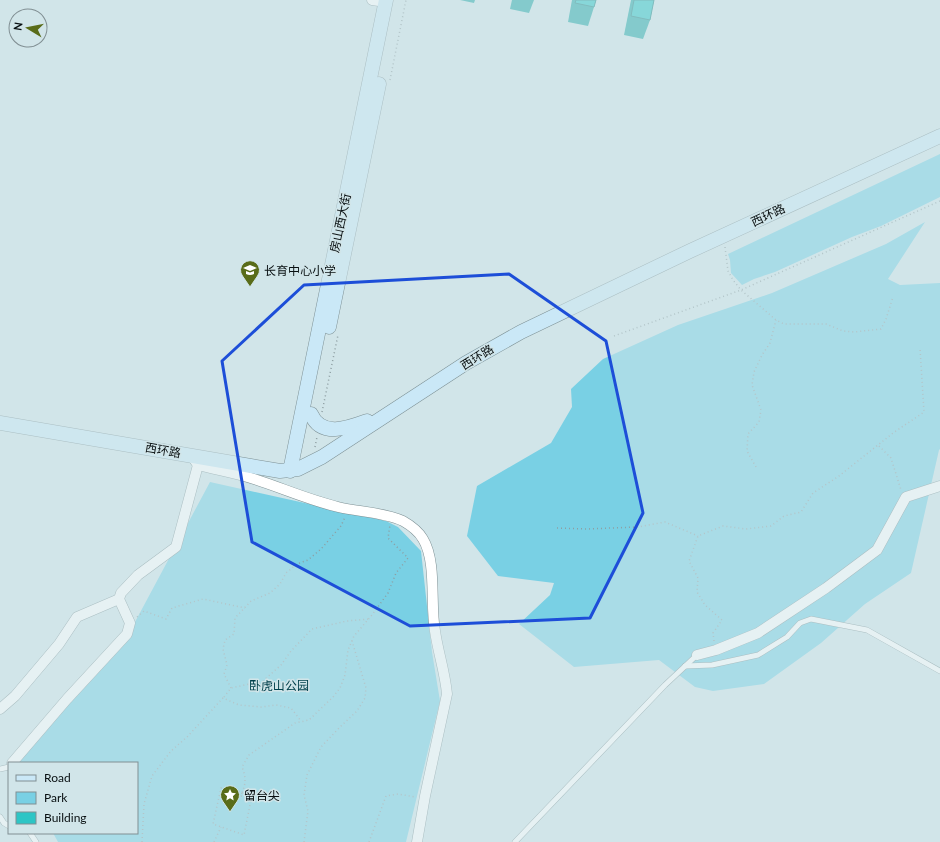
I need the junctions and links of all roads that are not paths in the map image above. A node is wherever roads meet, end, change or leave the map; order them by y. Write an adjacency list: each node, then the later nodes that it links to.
1 (385, 1): 4 (main road, 房山西大街); 9 (main road, 房山西大街)
2 (940, 130): 6 (main road, 西环路)
3 (940, 136): 9 (main road, 西环路)
4 (311, 414): 6 (main road); 9 (main road, 房山西大街)
5 (0, 417): 9 (main road, 西环路)
6 (367, 421): 9 (main road, 西环路)
7 (0, 423): 8 (main road, 西环路)
8 (195, 460): 9 (main road, 西环路); 11 (street); 19 (street)
9 (296, 466)
10 (940, 486): 12 (street)
11 (118, 599): 15 (street); 16 (street)
12 (696, 655): 13 (lane)
13 (685, 666): 14 (lane); 20 (lane)
14 (940, 671)
15 (0, 709)
16 (13, 762)
17 (0, 817): 18 (lane)
18 (8, 825)
19 (417, 842)
20 (515, 842)

